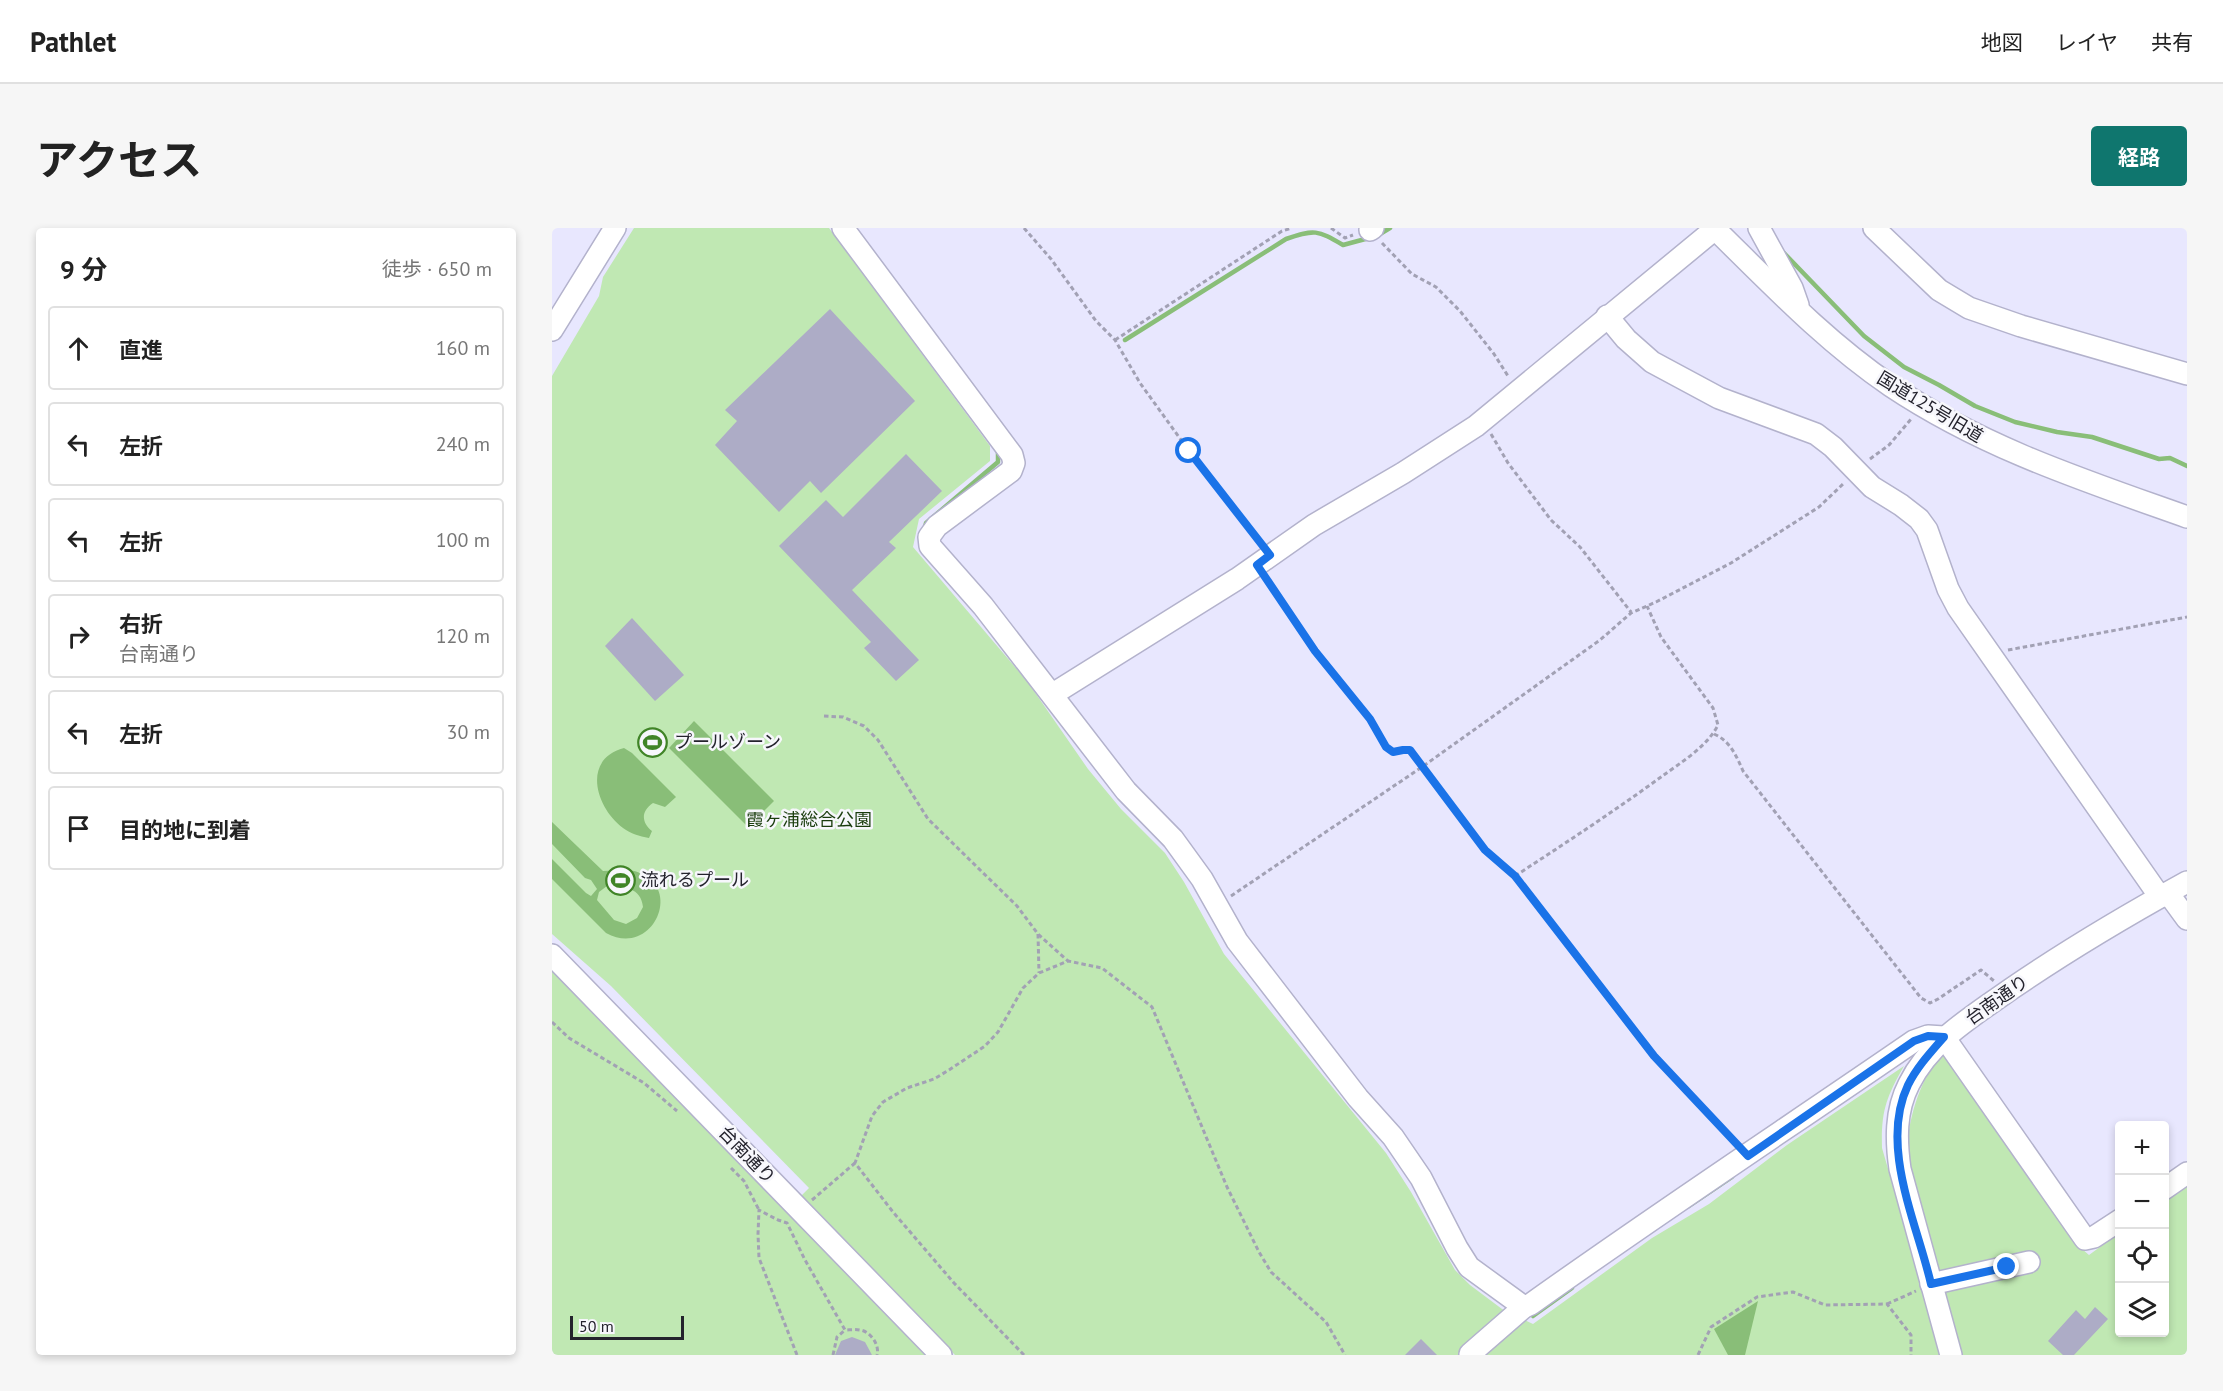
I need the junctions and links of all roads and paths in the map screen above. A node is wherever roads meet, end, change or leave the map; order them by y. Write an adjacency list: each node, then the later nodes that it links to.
1 (615, 228): 12 (street)
2 (843, 228): 25 (street)
3 (1024, 228): 13 (path)
4 (1292, 228): 13 (path)
5 (1331, 228): 9 (path)
6 (1715, 228): 10 (street, 国道125号旧道); 11 (street)
7 (1759, 228): 10 (street)
8 (1874, 228): 14 (street)
9 (1372, 229): 15 (path)
10 (1800, 312): 16 (street, 国道125号旧道)
11 (1607, 316): 15 (street); 18 (street)
12 (552, 330)
13 (1115, 340): 20 (path)
14 (2187, 374)
15 (1518, 391): 17 (street)
16 (1921, 405): 18 (path); 19 (street, 国道125号旧道)
17 (1483, 420): 20 (street); 22 (path)
18 (1856, 470): 21 (path); 24 (street)
19 (2187, 516)
20 (1263, 560): 25 (street); 28 (path)
21 (1647, 606): 22 (path); 27 (path)
22 (1631, 613): 28 (path)
23 (2187, 617): 24 (path)
24 (1993, 657): 31 (street)
25 (1053, 694): 32 (street)
26 (824, 716): 34 (path)
27 (1714, 734): 29 (path); 38 (path)
28 (1422, 767): 29 (path); 32 (path)
29 (1515, 876): 42 (path)
30 (2187, 882): 31 (street, 台南通り)
31 (2164, 895): 33 (street); 38 (street, 台南通り)
32 (1217, 905): 53 (street)
33 (2187, 919)
34 (1038, 934): 36 (path); 37 (path)
35 (552, 955): 60 (street, 台南通り)
36 (1068, 961): 37 (path); 62 (path)
37 (1039, 973): 43 (path)
38 (2005, 994): 40 (street, 台南通り)
39 (552, 1022): 41 (path)
40 (1944, 1037): 42 (street); 49 (street); 51 (street, 台南通り)
41 (682, 1116)
42 (1748, 1156): 53 (street)
43 (855, 1163): 47 (path); 61 (path)
44 (731, 1167): 48 (path)
45 (2187, 1173): 46 (street)
46 (2169, 1185)
47 (811, 1201)
48 (759, 1210): 54 (path); 57 (path)
49 (2115, 1223)
50 (2030, 1262): 51 (street)
51 (1931, 1284): 52 (path); 66 (street, 台南通り)
52 (1887, 1304): 55 (path); 65 (path)
53 (1524, 1308): 56 (street)
54 (845, 1330): 58 (path); 59 (path)
55 (1700, 1350): 63 (path); 64 (path)
56 (1470, 1354)
57 (797, 1355)
58 (833, 1355)
59 (878, 1355)
60 (941, 1355)
61 (1024, 1355)
62 (1346, 1355)
63 (1698, 1355)
64 (1706, 1355)
65 (1911, 1355)
66 (1951, 1355)

